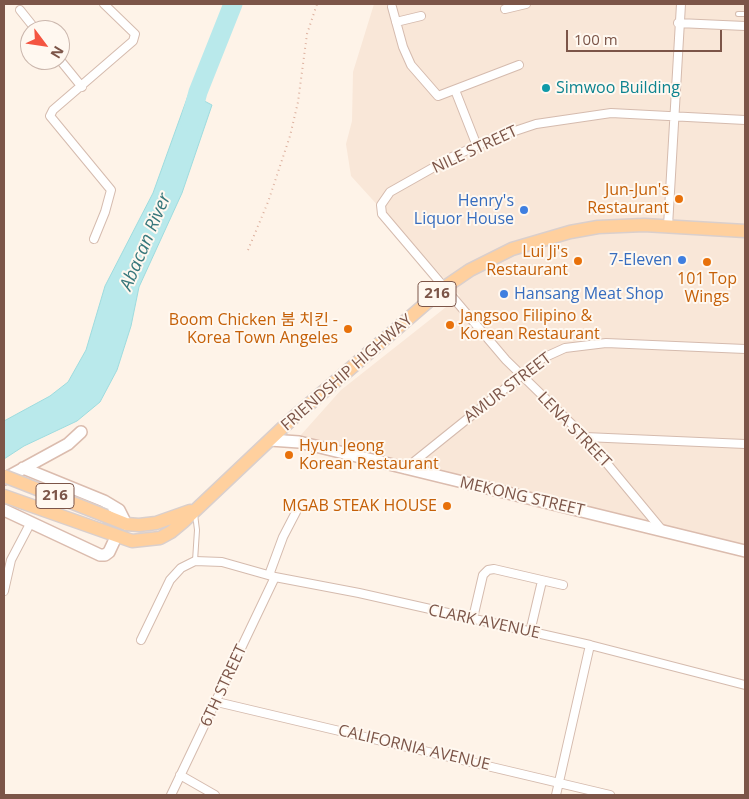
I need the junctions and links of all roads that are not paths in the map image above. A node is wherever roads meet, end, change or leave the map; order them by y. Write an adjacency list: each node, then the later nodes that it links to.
1 (104, 4): 16 (street)
2 (526, 4): 5 (street)
3 (680, 6): 12 (street)
4 (392, 7): 11 (street)
5 (505, 9)
6 (20, 10): 10 (street)
7 (738, 14): 8 (lane)
8 (745, 14)
9 (421, 16): 11 (street)
10 (28, 20)
11 (396, 22): 17 (street)
12 (678, 23): 13 (street); 18 (street)
13 (745, 26)
14 (519, 65): 17 (street)
15 (68, 70): 16 (street)
16 (82, 87): 23 (street)
17 (455, 90): 20 (street)
18 (673, 117): 19 (street, NILE STREET); 20 (street, NILE STREET); 21 (street)
19 (745, 120)
20 (477, 146): 24 (street, NILE STREET)
21 (668, 226): 22 (main road, FRIENDSHIP HIGHWAY / 216); 24 (main road, FRIENDSHIP HIGHWAY / 216)
22 (745, 231)
23 (94, 239)
24 (445, 287): 26 (street, LENA STREET); 29 (main road, FRIENDSHIP HIGHWAY / 216)
25 (745, 349): 26 (street, AMUR STREET)
26 (520, 376): 28 (street, LENA STREET); 32 (street, AMUR STREET)
27 (81, 432): 31 (street)
28 (585, 437): 30 (street); 40 (street, LENA STREET)
29 (270, 440): 32 (street, MEKONG STREET); 35 (main road, FRIENDSHIP HIGHWAY / 216)
30 (745, 444)
31 (23, 468): 33 (street); 39 (street)
32 (405, 469): 40 (street, MEKONG STREET)
33 (4, 478): 39 (main road, FRIENDSHIP HIGHWAY / 216, bridge)
34 (4, 496): 41 (main road, FRIENDSHIP HIGHWAY / 216)
35 (194, 509): 39 (main road, FRIENDSHIP HIGHWAY / 216); 41 (main road, FRIENDSHIP HIGHWAY / 216); 43 (lane)
36 (4, 510): 38 (street)
37 (296, 512): 44 (street, 6TH STREET)
38 (31, 522): 41 (street); 47 (street)
39 (126, 524)
40 (662, 530): 42 (street, MEKONG STREET)
41 (116, 537)
42 (745, 551)
43 (195, 561): 44 (street, CLARK AVENUE); 50 (street)
44 (272, 576): 48 (street, CLARK AVENUE); 53 (street, 6TH STREET)
45 (542, 581): 46 (street); 48 (street); 49 (street)
46 (563, 586)
47 (4, 591)
48 (473, 618): 49 (street, CLARK AVENUE)
49 (530, 632): 51 (street, CLARK AVENUE)
50 (141, 640)
51 (590, 645): 52 (street, CLARK AVENUE); 55 (street)
52 (745, 685)
53 (217, 702): 54 (street, 6TH STREET); 55 (street, CALIFORNIA AVENUE)
54 (180, 775): 56 (street, 6TH STREET); 57 (street)
55 (559, 782): 58 (street); 59 (street, CALIFORNIA AVENUE)
56 (171, 795)
57 (215, 795)
58 (556, 795)
59 (610, 795)

